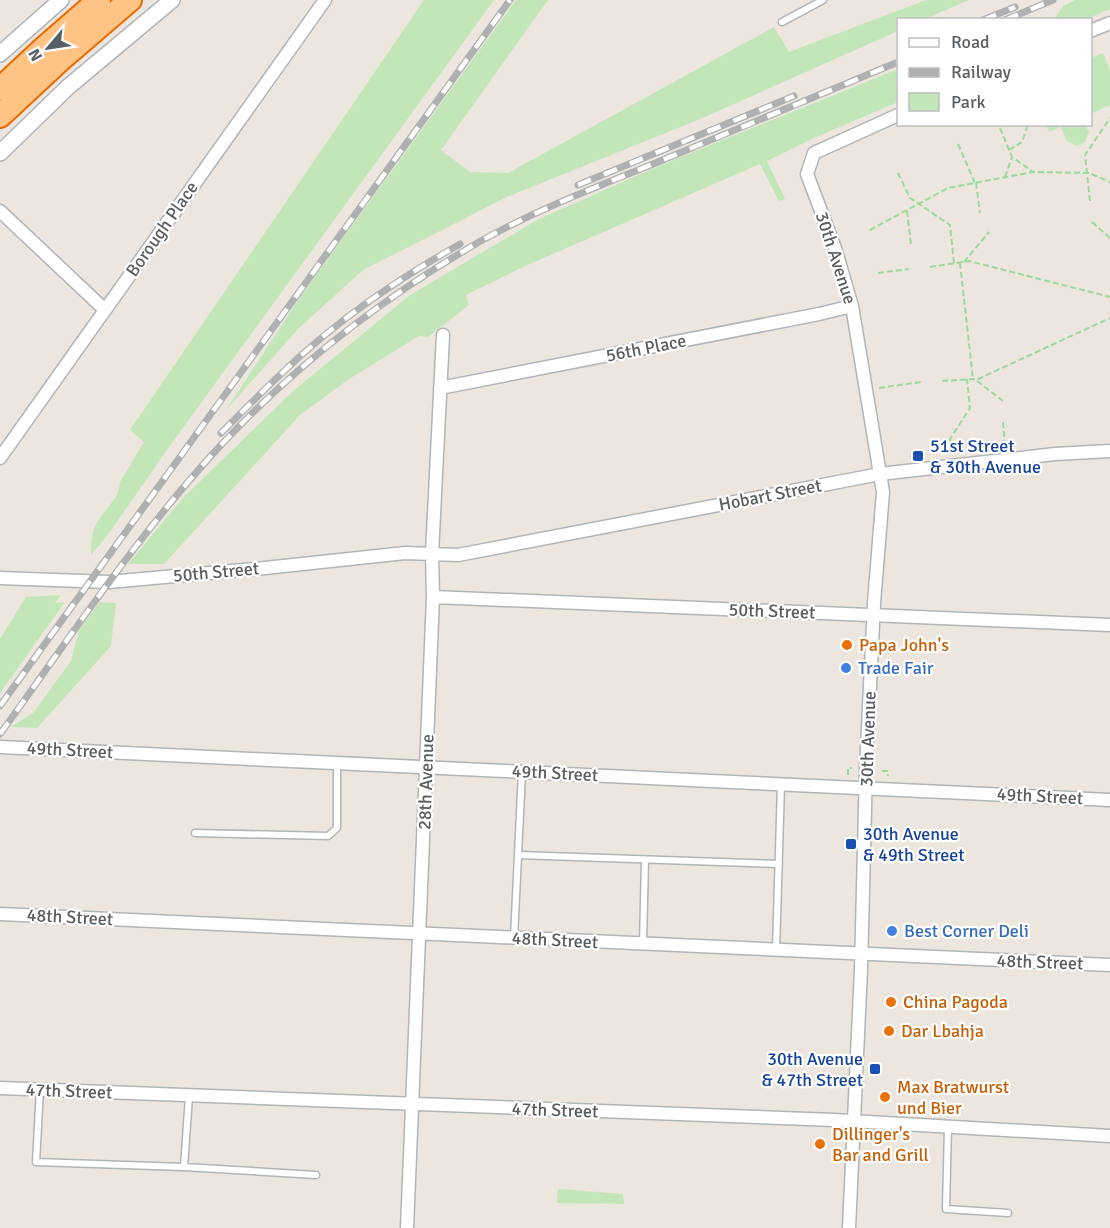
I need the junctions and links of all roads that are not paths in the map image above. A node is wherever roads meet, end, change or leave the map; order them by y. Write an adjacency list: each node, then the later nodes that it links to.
1 (61, 0): 10 (street)
2 (99, 0): 11 (highway)
3 (130, 0): 13 (highway)
4 (172, 0): 14 (street)
5 (325, 0): 17 (street, Borough Place)
6 (823, 0): 7 (lane)
7 (782, 22)
8 (1110, 23): 9 (street)
9 (1092, 30)
10 (0, 54)
11 (0, 88)
12 (897, 115): 16 (street, 30th Avenue)
13 (0, 116)
14 (0, 153)
15 (0, 211): 17 (street)
16 (852, 306): 19 (street, 56th Place); 22 (street, 30th Avenue)
17 (105, 310): 21 (street, Borough Place)
18 (443, 335): 19 (street, 28th Avenue)
19 (440, 388): 23 (street, 28th Avenue)
20 (1110, 451): 22 (street, Hobart Street)
21 (0, 458)
22 (880, 474): 23 (street, Hobart Street); 26 (street, 30th Avenue)
23 (432, 554): 24 (street, 50th Street); 25 (street, 28th Avenue)
24 (0, 578)
25 (433, 597): 26 (street, 50th Street); 30 (street, 28th Avenue)
26 (874, 615): 27 (street, 50th Street); 33 (street, 30th Avenue)
27 (1110, 625)
28 (0, 747): 29 (street, 49th Street)
29 (338, 763): 30 (street, 49th Street); 35 (lane)
30 (427, 767): 31 (street, 49th Street); 40 (street, 28th Avenue)
31 (522, 772): 32 (street, 49th Street); 36 (lane)
32 (781, 784): 33 (street, 49th Street); 38 (lane)
33 (866, 788): 34 (street, 49th Street); 44 (street, 30th Avenue)
34 (1110, 800)
35 (195, 832)
36 (518, 855): 37 (lane); 41 (lane)
37 (645, 860): 38 (lane); 42 (lane)
38 (779, 864): 43 (lane)
39 (0, 914): 40 (street, 48th Street)
40 (419, 934): 41 (street, 48th Street); 49 (street, 28th Avenue)
41 (514, 939): 42 (street, 48th Street)
42 (643, 945): 43 (street, 48th Street)
43 (776, 951): 44 (street, 48th Street)
44 (861, 955): 45 (street, 48th Street); 50 (street, 30th Avenue)
45 (1110, 965)
46 (0, 1088): 47 (street, 47th Street)
47 (40, 1089): 48 (street, 47th Street); 53 (lane)
48 (189, 1096): 49 (street, 47th Street); 53 (lane)
49 (411, 1105): 50 (street, 47th Street); 56 (street, 28th Avenue)
50 (854, 1122): 51 (street, 47th Street); 57 (street, 30th Avenue)
51 (948, 1127): 52 (street, 47th Street); 55 (lane)
52 (1110, 1136)
53 (184, 1167): 54 (lane)
54 (315, 1175)
55 (1008, 1213)
56 (407, 1228)
57 (849, 1228)

